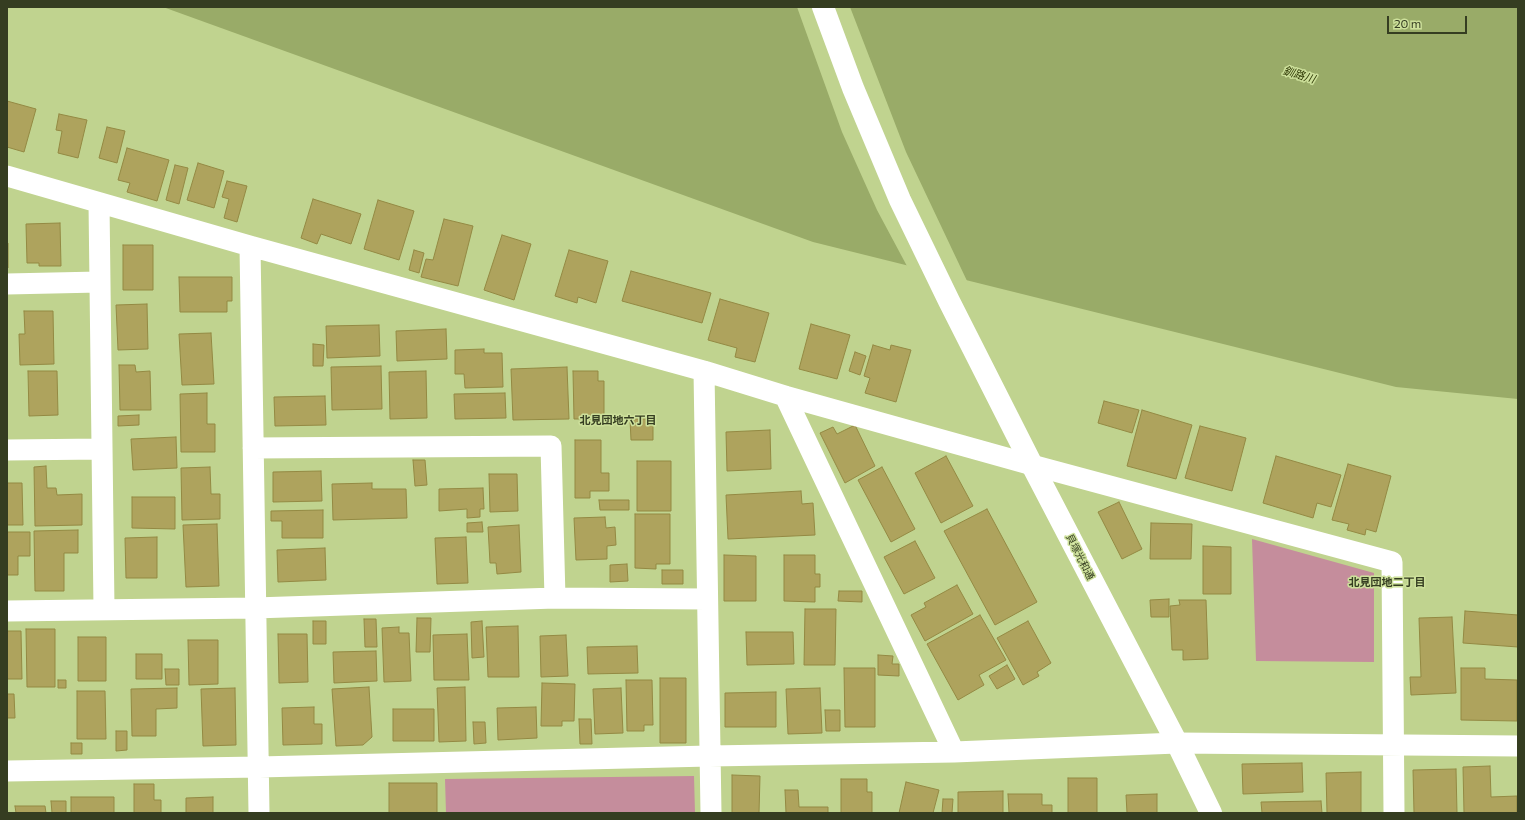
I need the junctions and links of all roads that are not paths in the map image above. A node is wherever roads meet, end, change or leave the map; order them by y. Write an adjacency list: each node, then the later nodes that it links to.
1 (823, 7): 12 (street, 貝塚光和通)
2 (7, 176): 3 (street)
3 (99, 203): 4 (street); 5 (street)
4 (250, 246): 7 (street); 9 (street)
5 (99, 282): 6 (street); 10 (street)
6 (7, 284)
7 (704, 371): 8 (street); 14 (street)
8 (785, 396): 12 (street); 21 (street)
9 (253, 448): 13 (street); 15 (street)
10 (102, 449): 11 (street); 17 (street)
11 (7, 450)
12 (1032, 465): 18 (street, 貝塚光和通); 19 (street)
13 (555, 598): 14 (street); 15 (street)
14 (707, 599): 22 (street)
15 (255, 608): 17 (street); 23 (street)
16 (7, 610): 17 (street)
17 (104, 610)
18 (1177, 743): 19 (street); 21 (street); 27 (street, 貝塚光和通)
19 (1393, 744): 20 (street); 28 (street)
20 (1518, 746)
21 (954, 752): 22 (street)
22 (709, 756): 23 (street); 26 (street)
23 (259, 767): 24 (street); 25 (street)
24 (7, 771)
25 (259, 813)
26 (711, 813)
27 (1211, 813)
28 (1394, 813)

